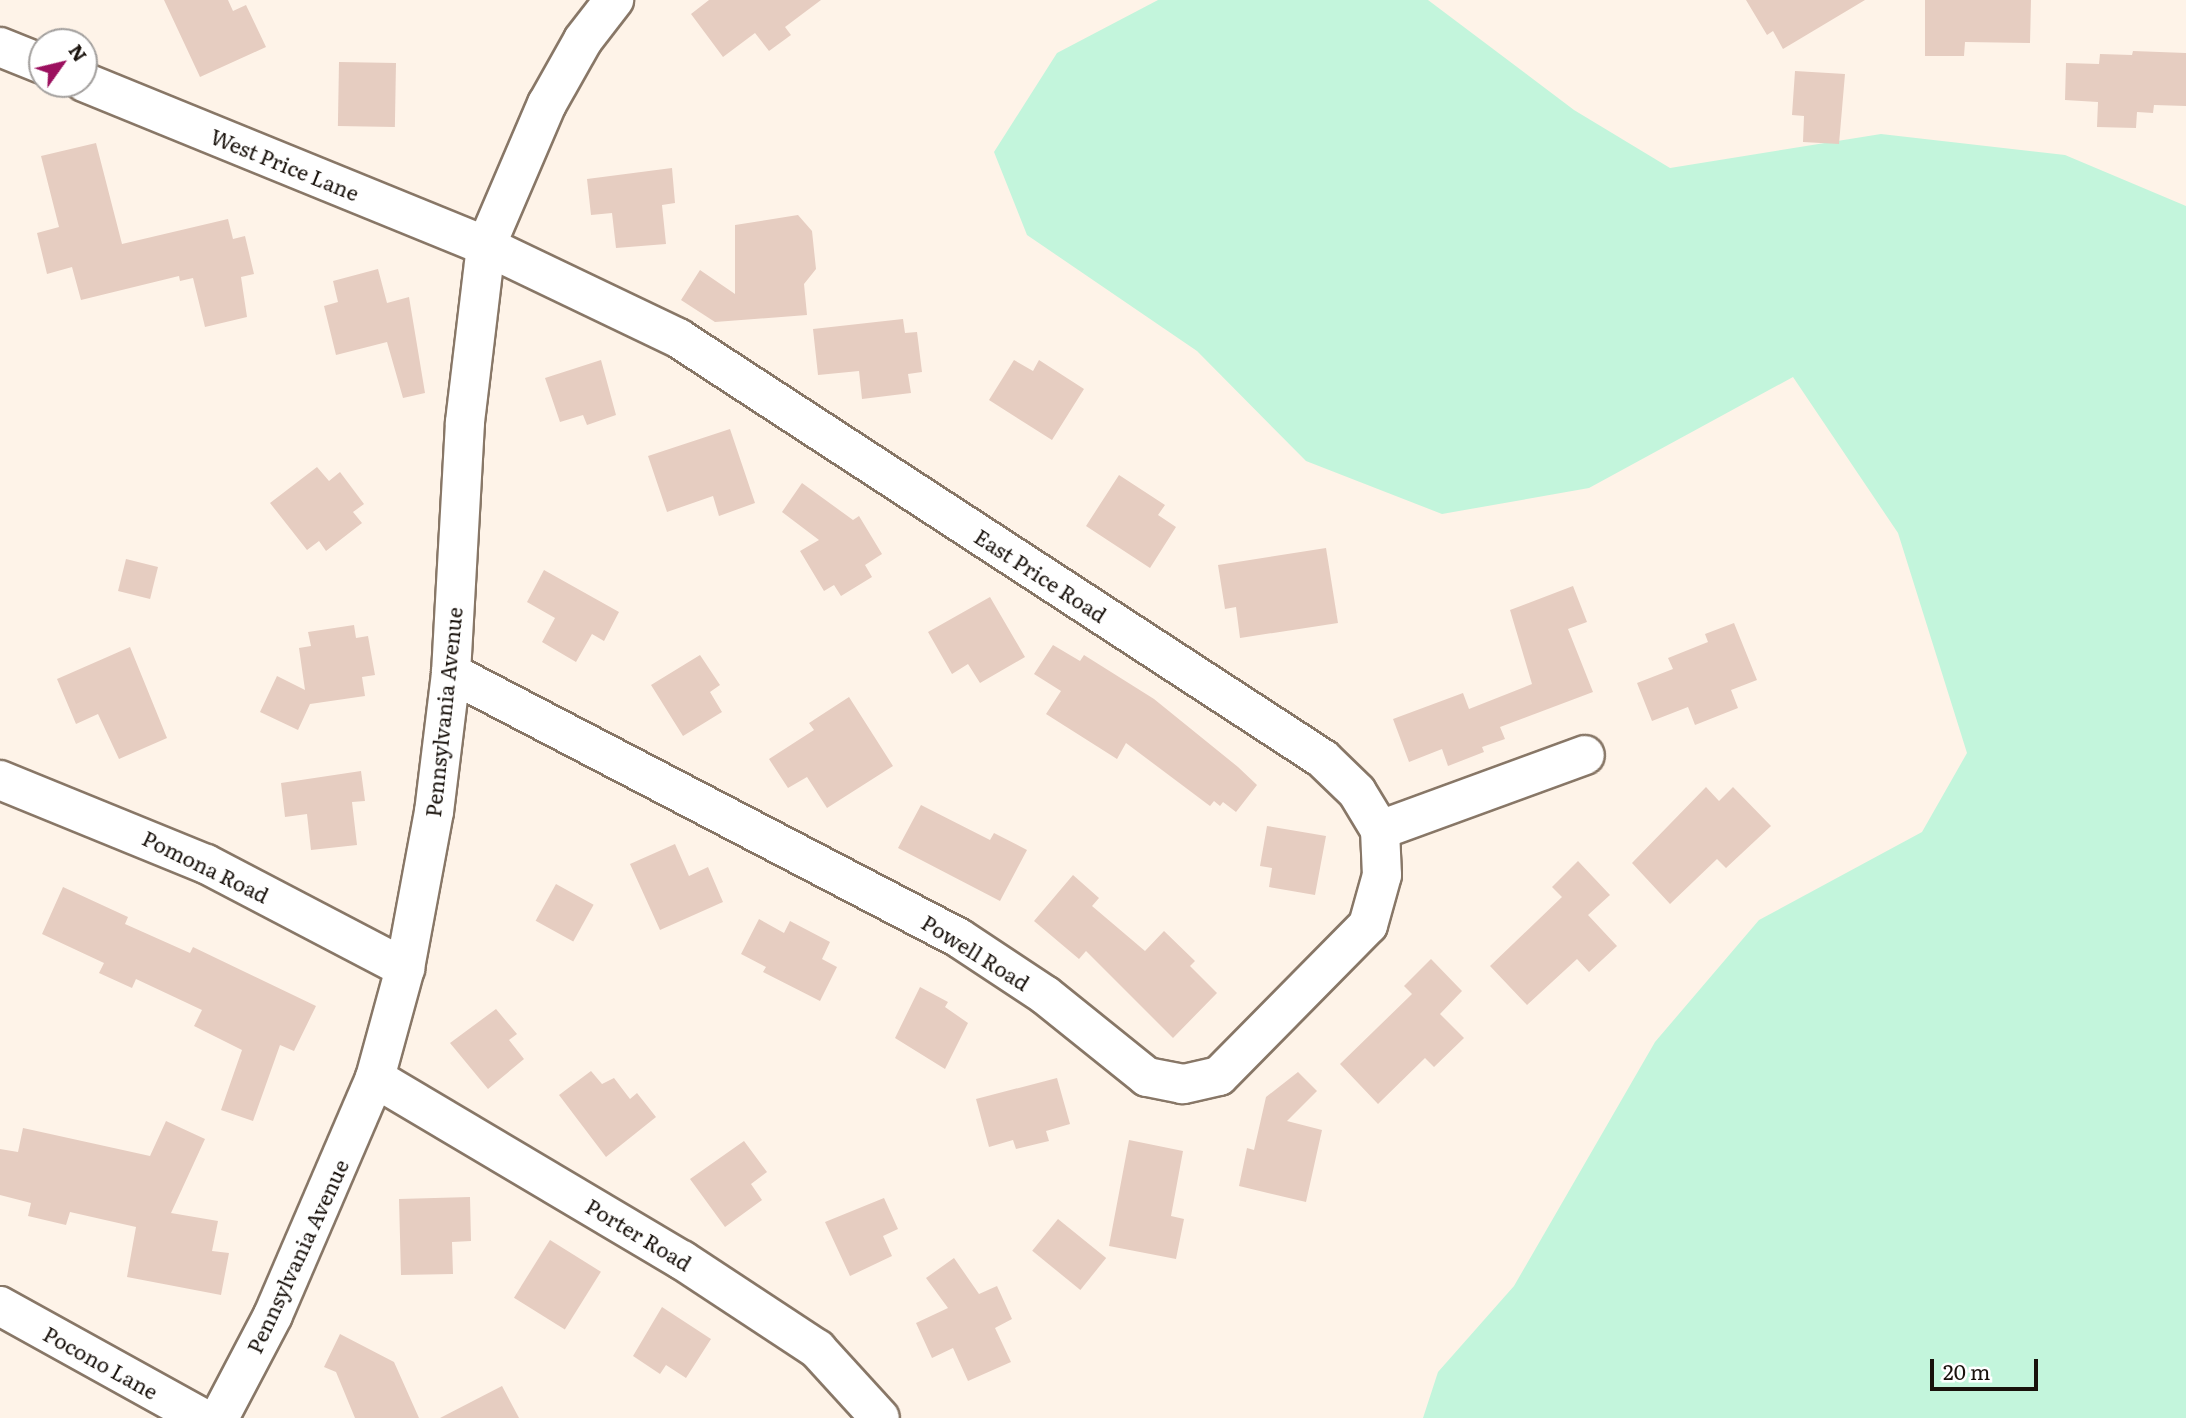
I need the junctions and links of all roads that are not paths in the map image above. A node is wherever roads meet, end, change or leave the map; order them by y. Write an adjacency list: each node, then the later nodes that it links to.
1 (614, 0): 5 (street, Pennsylvania Avenue)
2 (0, 47): 3 (street)
3 (28, 59)
4 (98, 88): 5 (street, West Price Lane)
5 (486, 246): 6 (street, Pennsylvania Avenue); 9 (street, East Price Road)
6 (451, 673): 9 (street, Powell Road); 10 (street, Pennsylvania Avenue)
7 (1585, 755): 9 (street)
8 (0, 780): 10 (street, Pomona Road)
9 (1380, 830)
10 (405, 968): 11 (street, Pennsylvania Avenue)
11 (375, 1078): 14 (street, Pennsylvania Avenue); 15 (street, Porter Road)
12 (0, 1306): 13 (street, Pocono Lane)
13 (202, 1418)
14 (219, 1418)
15 (880, 1418)

